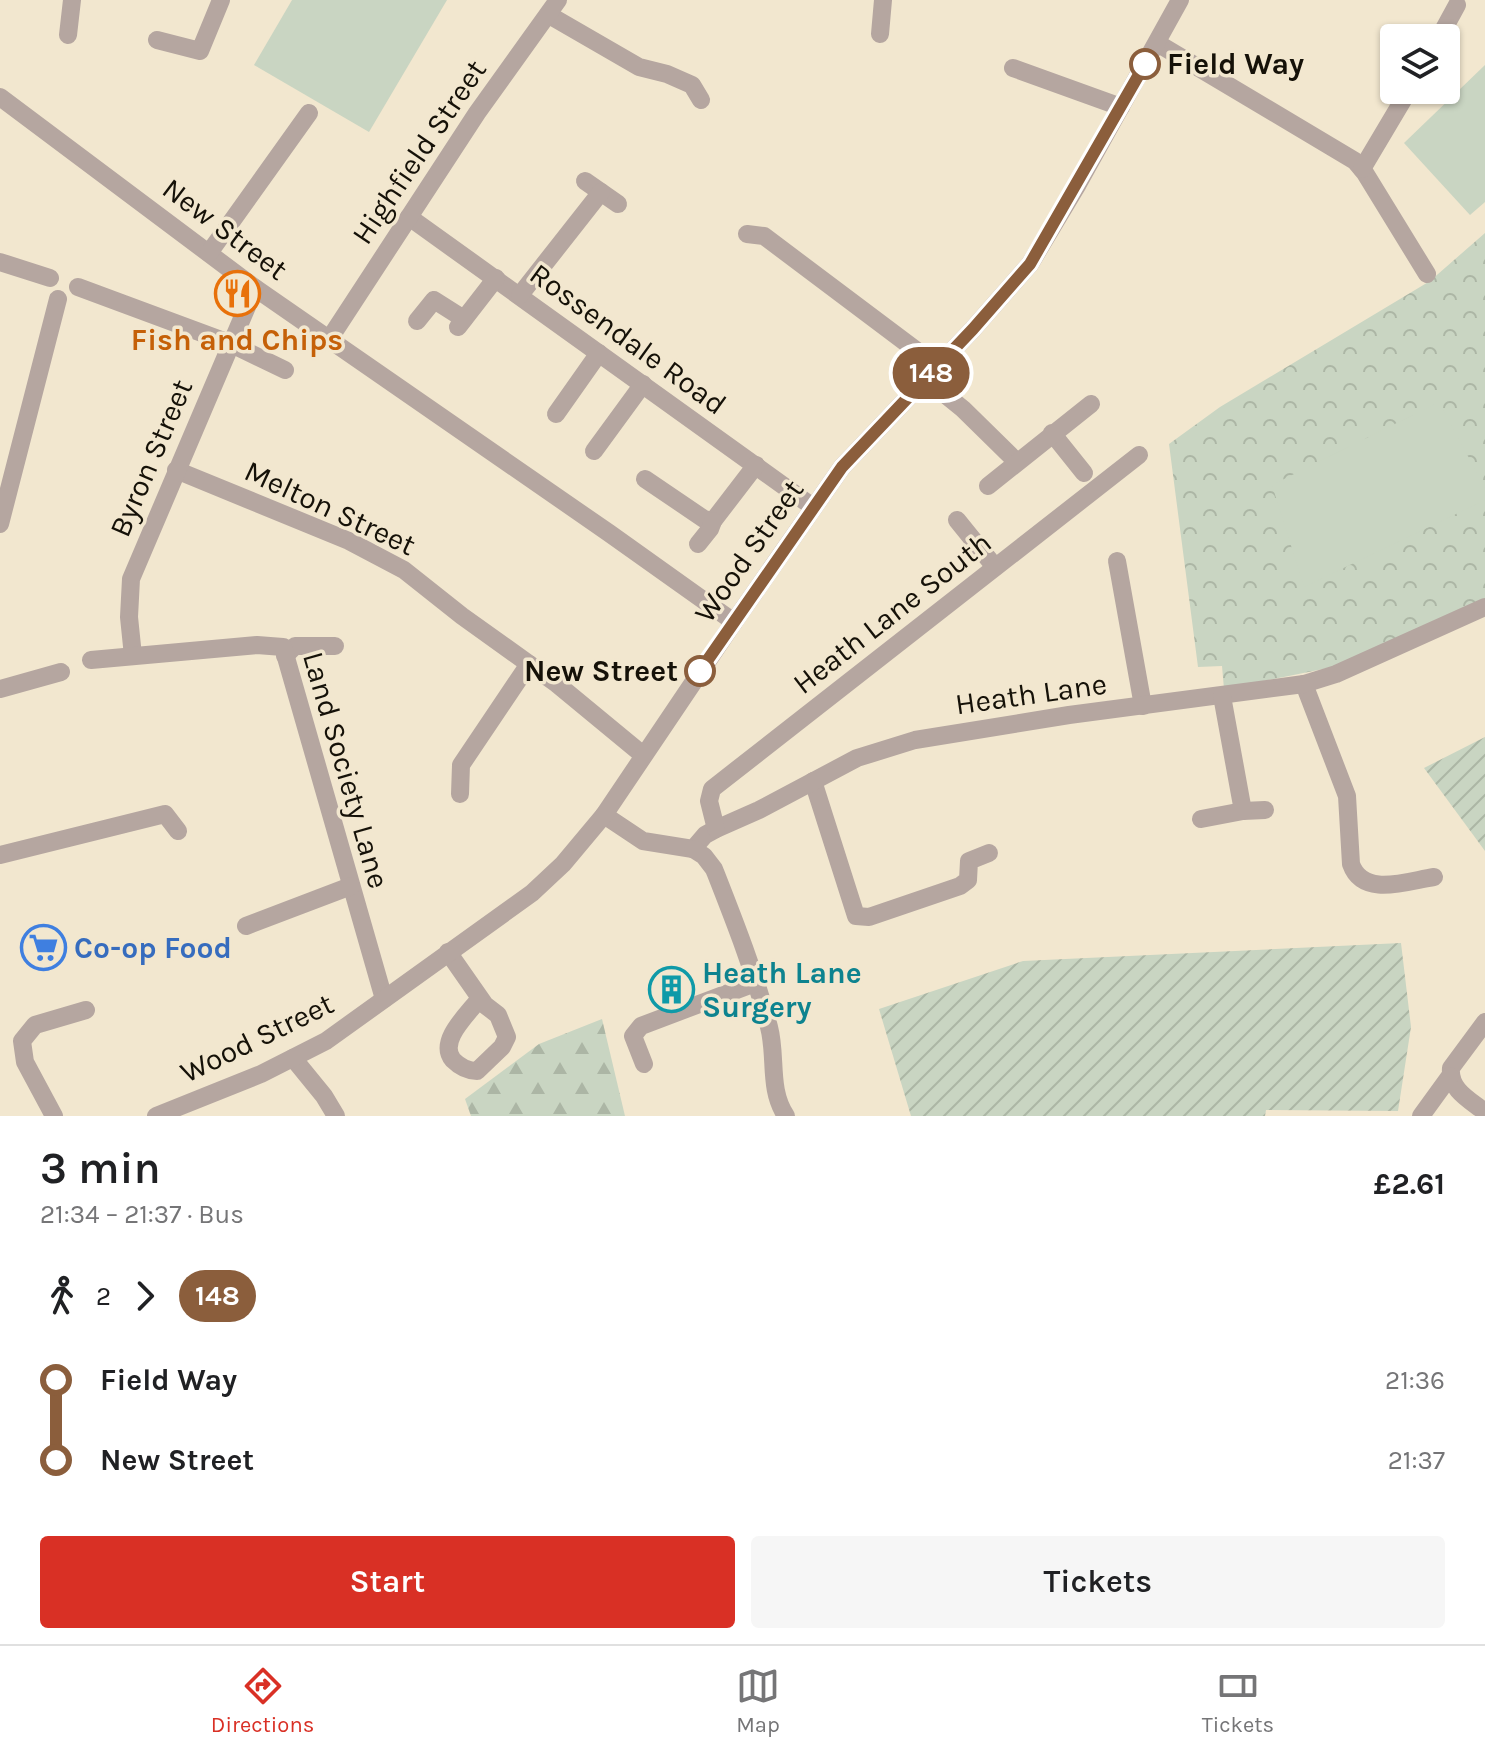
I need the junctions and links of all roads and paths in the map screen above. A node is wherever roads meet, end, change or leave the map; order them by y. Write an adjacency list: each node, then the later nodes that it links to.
1 (72, 0): 9 (street)
2 (221, 0): 10 (street)
3 (883, 0): 8 (street)
4 (1180, 0): 11 (street, Wood Street)
5 (1457, 5): 7 (street)
6 (553, 8): 14 (street); 22 (street, Highfield Street)
7 (1447, 24)
8 (880, 34)
9 (68, 35)
10 (157, 40)
11 (1157, 43): 16 (street, Wood Street); 18 (street)
12 (1013, 68): 16 (street)
13 (4, 89): 24 (street, New Street)
14 (701, 100)
15 (1401, 104): 18 (street)
16 (1121, 107): 38 (street, Wood Street)
17 (309, 113): 24 (street)
18 (1362, 169): 26 (street)
19 (585, 181): 20 (street)
20 (601, 192): 21 (street); 31 (street)
21 (618, 204)
22 (409, 217): 28 (street, Rossendale Road); 34 (street, Highfield Street)
23 (747, 234): 38 (street)
24 (209, 253): 30 (street, New Street)
25 (0, 262): 27 (street)
26 (1427, 274)
27 (50, 278)
28 (496, 278): 31 (street, Rossendale Road); 33 (street)
29 (78, 287): 35 (street)
30 (255, 288): 34 (street, New Street); 35 (street, Byron Street)
31 (520, 295): 36 (street, Rossendale Road)
32 (58, 299): 50 (street)
33 (417, 321)
34 (330, 338): 60 (street, New Street)
35 (229, 343): 37 (street); 47 (street, Byron Street)
36 (599, 353): 39 (street, Rossendale Road); 41 (street)
37 (285, 370)
38 (931, 372): 45 (street); 52 (street, Wood Street)
39 (643, 384): 43 (street); 46 (street, Rossendale Road)
40 (1091, 404): 42 (street)
41 (556, 414)
42 (1052, 433): 45 (street); 48 (street)
43 (594, 451)
44 (1139, 455): 58 (street, Heath Lane South)
45 (1017, 462): 51 (street)
46 (756, 465): 52 (street, Rossendale Road); 54 (street)
47 (176, 470): 62 (street, Byron Street); 65 (street, Melton Street)
48 (1084, 473)
49 (645, 479): 54 (street)
50 (6, 481): 55 (street)
51 (988, 486)
52 (813, 507): 60 (street, Wood Street)
53 (957, 520): 58 (street)
54 (713, 521): 56 (street)
55 (0, 524)
56 (698, 544)
57 (1117, 561): 70 (street)
58 (995, 567): 78 (street, Heath Lane South)
59 (1485, 607): 67 (street, Heath Lane)
60 (734, 622): 71 (street, Wood Street)
61 (335, 646): 63 (street)
62 (133, 656): 63 (street, Land Society Lane); 64 (street, Land Society Lane)
63 (285, 656): 84 (street, Land Society Lane)
64 (91, 660)
65 (529, 664): 71 (street, Melton Street); 73 (street)
66 (61, 672): 68 (street)
67 (1304, 684): 69 (street, Heath Lane); 83 (street)
68 (0, 689)
69 (1222, 696): 70 (street, Heath Lane); 75 (street)
70 (1143, 706): 72 (street, Heath Lane)
71 (643, 755): 76 (street, Wood Street)
72 (813, 781): 78 (street, Heath Lane); 81 (street)
73 (460, 794)
74 (1265, 810): 75 (street)
75 (1243, 811): 77 (street)
76 (604, 815): 80 (street); 86 (street, Wood Street)
77 (1201, 819)
78 (716, 829): 80 (street, Heath Lane)
79 (178, 831): 82 (street)
80 (693, 849): 87 (street)
81 (989, 853)
82 (0, 855)
83 (1434, 877)
84 (351, 886): 85 (street); 89 (street, Land Society Lane)
85 (246, 926)
86 (448, 952): 88 (street); 89 (street, Wood Street)
87 (755, 983): 93 (street); 100 (street)
88 (480, 998)
89 (384, 999): 92 (street, Wood Street)
90 (86, 1010): 97 (street)
91 (1485, 1022): 94 (street)
92 (293, 1058): 95 (street, Wood Street); 99 (street)
93 (644, 1064)
94 (1450, 1076): 96 (street); 101 (street)
95 (203, 1108): 98 (street, Wood Street)
96 (1485, 1112)
97 (54, 1116)
98 (156, 1116)
99 (336, 1116)
100 (786, 1116)
101 (1421, 1116)

